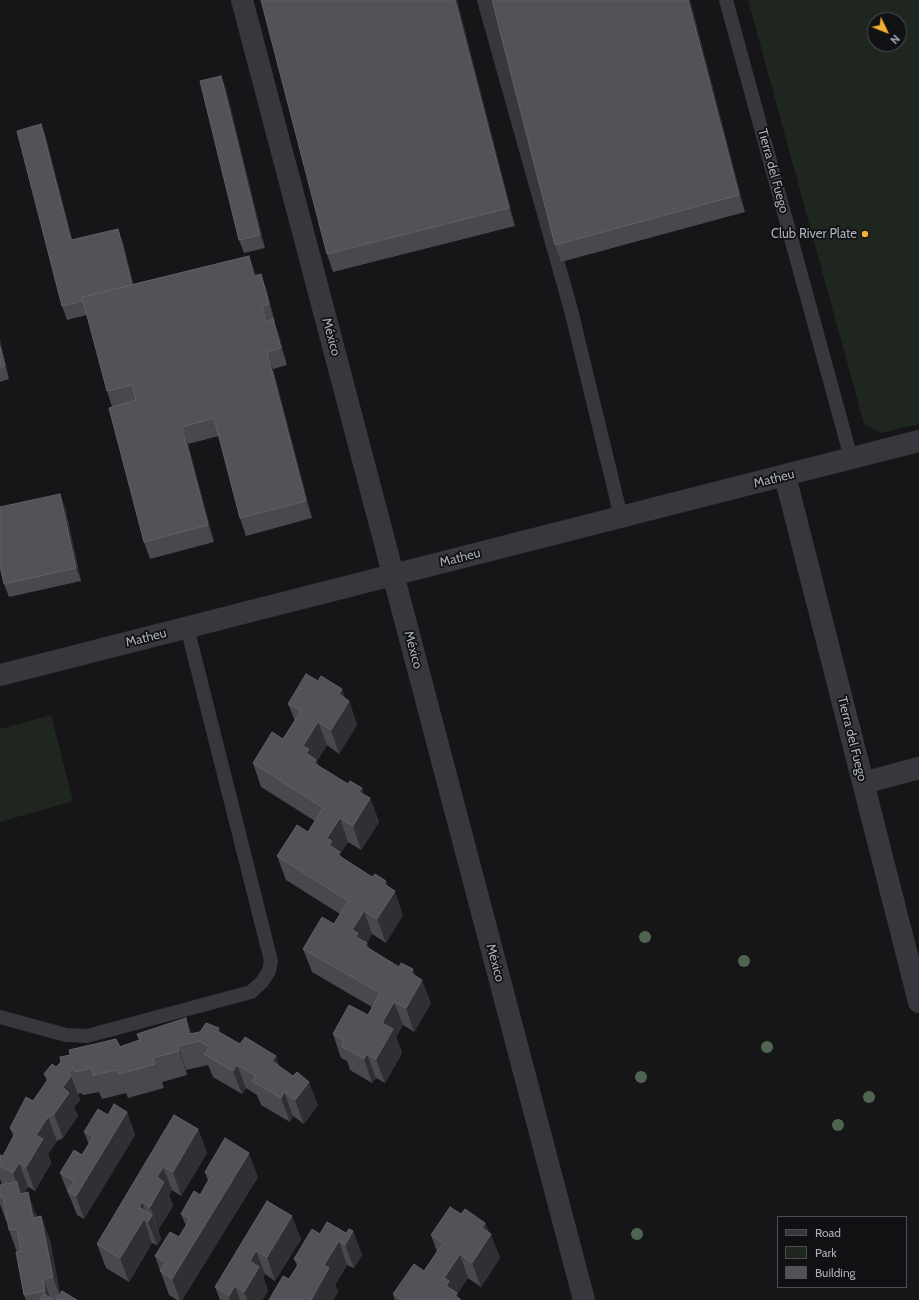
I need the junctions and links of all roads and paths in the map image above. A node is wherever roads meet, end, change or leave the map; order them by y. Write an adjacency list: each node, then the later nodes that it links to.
1 (242, 0): 8 (street, México)
2 (484, 0): 7 (lane)
3 (726, 0): 5 (lane, Tierra del Fuego)
4 (919, 441): 5 (street, Matheu)
5 (851, 458): 6 (street, Matheu)
6 (785, 476): 7 (street, Matheu); 12 (street, Tierra del Fuego)
7 (621, 517): 8 (street, Matheu)
8 (394, 575): 9 (street, Matheu); 15 (street, México)
9 (187, 628): 10 (street, Matheu); 14 (lane)
10 (0, 675)
11 (919, 768): 12 (street)
12 (863, 783): 13 (street, Tierra del Fuego)
13 (919, 1002)
14 (0, 1017)
15 (584, 1300)

